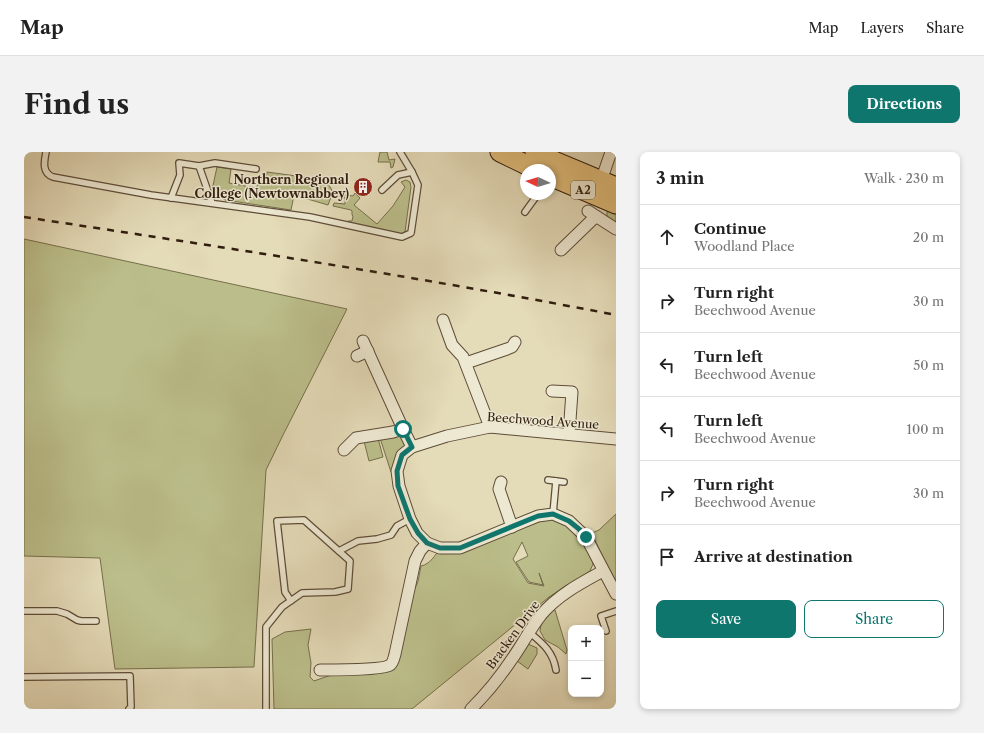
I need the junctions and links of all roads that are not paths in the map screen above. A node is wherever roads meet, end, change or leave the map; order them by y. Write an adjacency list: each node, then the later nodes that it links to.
1 (46, 152): 13 (lane)
2 (400, 152): 9 (lane)
3 (500, 152): 6 (highway)
4 (535, 152): 11 (highway, A2)
5 (611, 152): 11 (street)
6 (525, 164)
7 (199, 166): 8 (lane); 13 (lane); 15 (lane)
8 (256, 169)
9 (412, 172): 12 (lane); 15 (lane)
10 (556, 179): 16 (highway, A2)
11 (608, 184)
12 (382, 190)
13 (171, 198): 15 (lane)
14 (534, 200): 17 (lane)
15 (212, 203)
16 (616, 204)
17 (525, 212)
18 (616, 229): 19 (street)
19 (561, 250)
20 (443, 320): 23 (street)
21 (515, 342): 23 (street)
22 (357, 356): 26 (street)
23 (466, 364): 25 (street)
24 (552, 391): 27 (street)
25 (490, 427): 27 (street, Beechwood Avenue); 29 (street, Beechwood Avenue)
26 (403, 429): 29 (street); 30 (street)
27 (569, 434): 28 (street, Beechwood Avenue)
28 (616, 439)
29 (412, 447): 36 (street)
30 (344, 450)
31 (548, 480): 32 (lane)
32 (556, 481): 34 (lane); 35 (lane)
33 (501, 482): 37 (street)
34 (564, 482)
35 (553, 514): 37 (street); 40 (street)
36 (410, 519): 38 (street); 39 (lane)
37 (512, 527): 38 (street)
38 (427, 543): 48 (street)
39 (339, 551): 42 (lane); 42 (lane)
40 (603, 570): 41 (street); 47 (street, Bracken Drive)
41 (616, 594)
42 (291, 601): 52 (lane)
43 (24, 611): 45 (lane)
44 (616, 611): 46 (lane)
45 (96, 621)
46 (606, 631)
47 (529, 632): 49 (lane); 53 (street, Bracken Drive)
48 (320, 670)
49 (556, 670)
50 (24, 677): 51 (lane)
51 (129, 709)
52 (266, 709)
53 (471, 709)

